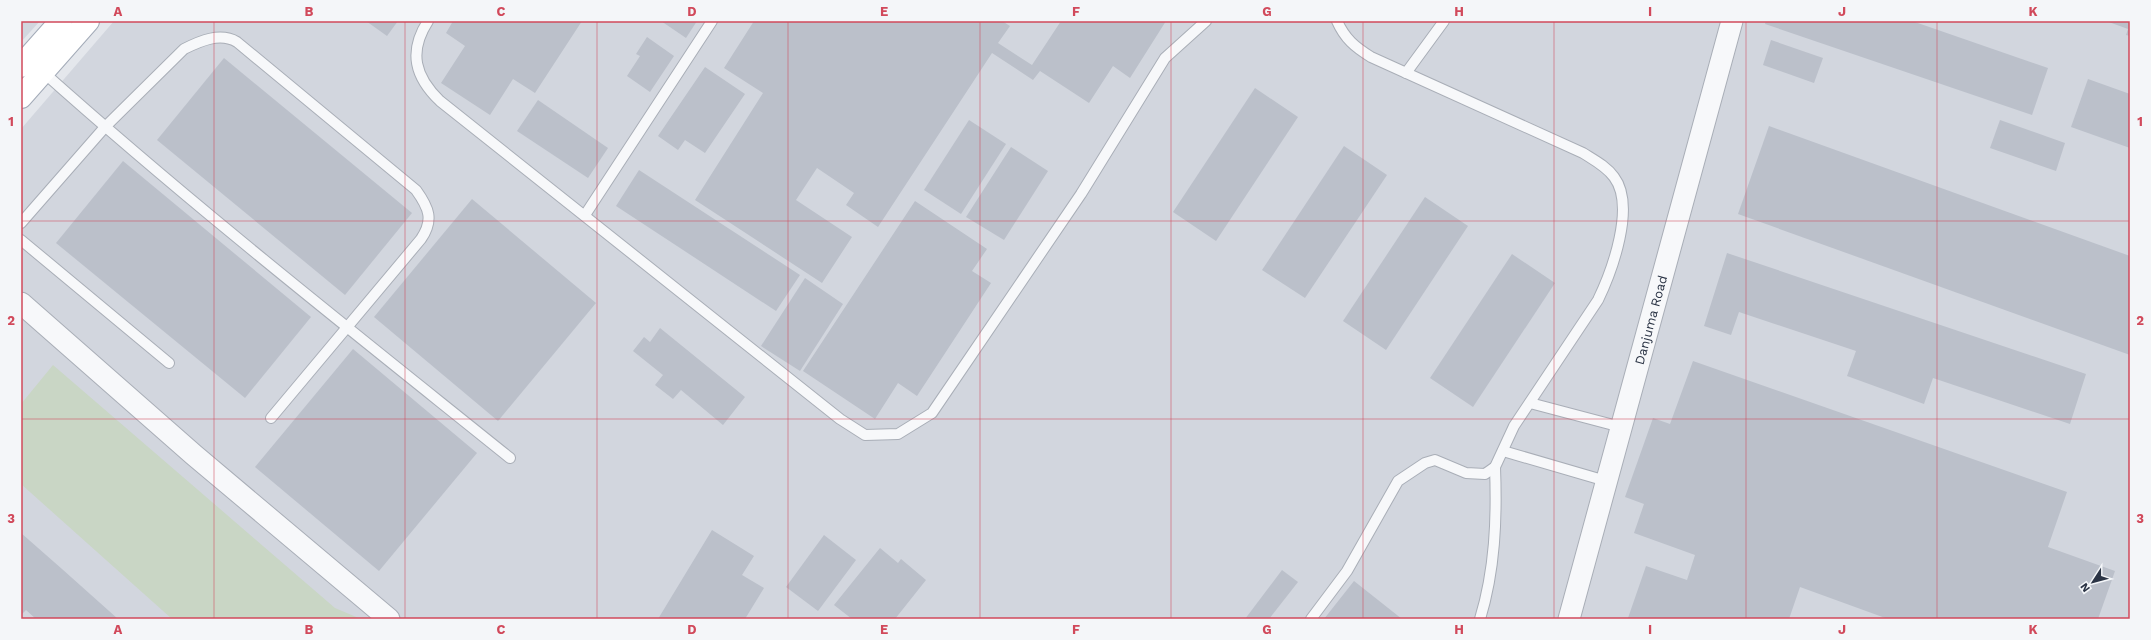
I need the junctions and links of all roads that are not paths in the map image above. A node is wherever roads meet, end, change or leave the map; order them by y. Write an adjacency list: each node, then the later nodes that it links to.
1 (60, 21): 9 (main road)
2 (88, 21): 10 (main road)
3 (428, 21): 14 (lane)
4 (712, 21): 14 (lane)
5 (1206, 21): 14 (lane)
6 (1337, 21): 11 (lane)
7 (1444, 21): 11 (lane)
8 (1732, 21): 22 (street, Danjuma Road)
9 (21, 66)
10 (42, 71): 12 (main road); 13 (lane)
11 (1406, 73): 20 (lane)
12 (21, 97)
13 (105, 127): 15 (lane); 18 (lane); 18 (lane)
14 (585, 215)
15 (21, 223)
16 (21, 240): 19 (lane)
17 (21, 303): 27 (street)
18 (346, 327): 21 (lane); 24 (lane)
19 (169, 363)
20 (1530, 403): 22 (lane); 23 (lane)
21 (271, 418)
22 (1621, 426): 26 (street, Danjuma Road)
23 (1504, 451): 25 (lane); 26 (lane)
24 (510, 458)
25 (1495, 467): 28 (lane); 29 (lane)
26 (1606, 481): 30 (street, Danjuma Road)
27 (389, 619)
28 (1311, 619)
29 (1480, 619)
30 (1569, 619)

